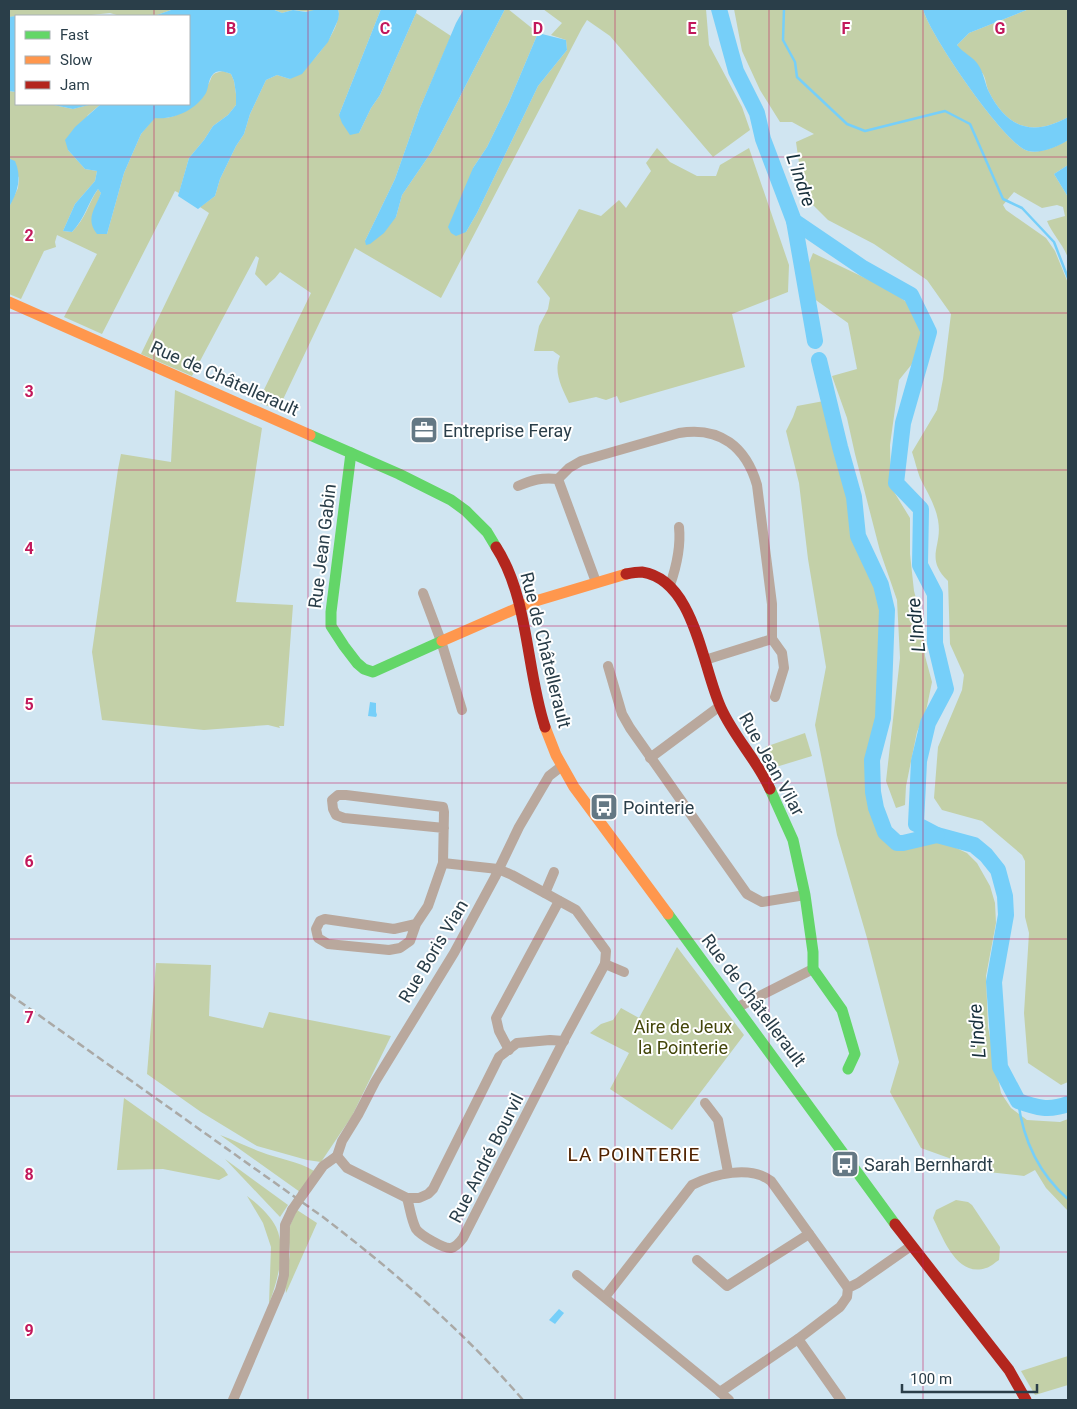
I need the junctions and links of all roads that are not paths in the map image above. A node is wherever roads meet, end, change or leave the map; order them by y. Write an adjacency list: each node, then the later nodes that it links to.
1 (9, 302): 2 (main road, Rue de Châtellerault)
2 (351, 452): 9 (main road, Rue de Châtellerault); 11 (main road, Rue Jean Gabin)
3 (558, 479): 4 (street); 6 (street); 10 (street)
4 (518, 486)
5 (680, 526): 7 (street)
6 (596, 582): 7 (main road, Rue Jean Vilar); 9 (main road, Rue Jean Vilar)
7 (670, 585): 12 (main road, Rue Jean Vilar)
8 (423, 593): 11 (street)
9 (520, 606): 11 (main road, Rue Jean Gabin); 18 (main road, Rue de Châtellerault)
10 (772, 639): 12 (street); 14 (street)
11 (441, 641): 16 (street)
12 (705, 660): 15 (main road, Rue Jean Vilar)
13 (608, 666): 17 (street)
14 (776, 697)
15 (720, 706): 17 (street); 24 (main road, Rue Jean Vilar)
16 (462, 710)
17 (650, 758): 24 (street)
18 (562, 766): 21 (street, Rue Boris Vian); 30 (main road, Rue de Châtellerault)
19 (444, 828): 19 (street); 20 (street)
20 (443, 863): 21 (street); 26 (street)
21 (498, 868): 23 (street); 35 (street, Rue Boris Vian)
22 (554, 872): 23 (street)
23 (545, 893): 25 (street)
24 (805, 895): 28 (main road, Rue Jean Vilar)
25 (559, 901): 27 (street); 32 (street)
26 (416, 924): 26 (street)
27 (605, 964): 29 (street); 31 (street, Rue André Bourvil)
28 (813, 969): 30 (street); 33 (main road)
29 (624, 972)
30 (738, 1007): 39 (main road, Rue de Châtellerault)
31 (564, 1040): 32 (street); 37 (street, Rue André Bourvil)
32 (509, 1050): 37 (street)
33 (848, 1069)
34 (705, 1103): 36 (street)
35 (337, 1156): 37 (street); 46 (street, bridge)
36 (728, 1172): 38 (street); 43 (street)
37 (407, 1198)
38 (809, 1234): 40 (street); 42 (street)
39 (911, 1246): 42 (street); 49 (main road, Rue de Châtellerault)
40 (697, 1260)
41 (577, 1275): 43 (street)
42 (848, 1288): 44 (street)
43 (605, 1297): 45 (street)
44 (798, 1339): 45 (street); 48 (street)
45 (720, 1392): 47 (street)
46 (233, 1400)
47 (729, 1400)
48 (841, 1400)
49 (1026, 1400)

